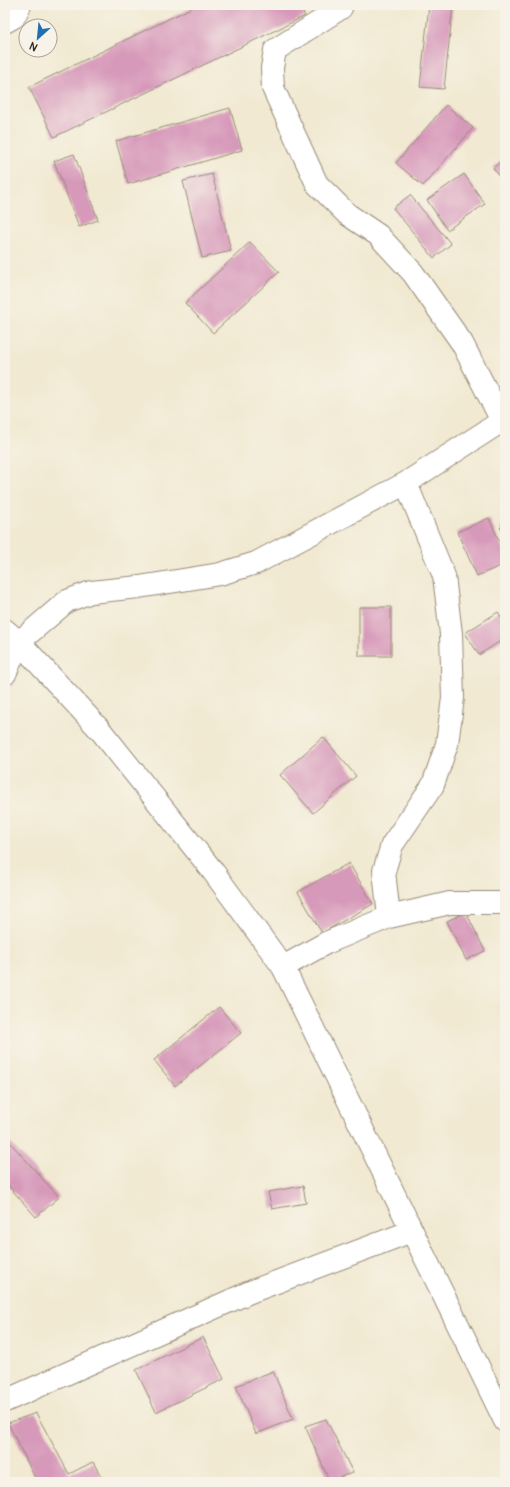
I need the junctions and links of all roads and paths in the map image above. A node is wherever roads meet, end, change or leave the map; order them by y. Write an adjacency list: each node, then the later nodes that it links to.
1 (20, 5): 3 (street)
2 (342, 5): 4 (street)
3 (5, 22)
4 (504, 420): 5 (street)
5 (406, 483): 6 (street); 9 (street)
6 (12, 636): 7 (street); 10 (street)
7 (5, 674)
8 (505, 903): 9 (street)
9 (390, 916): 10 (street)
10 (283, 967): 11 (street)
11 (412, 1231): 12 (street); 13 (street)
12 (5, 1401)
13 (505, 1421)

